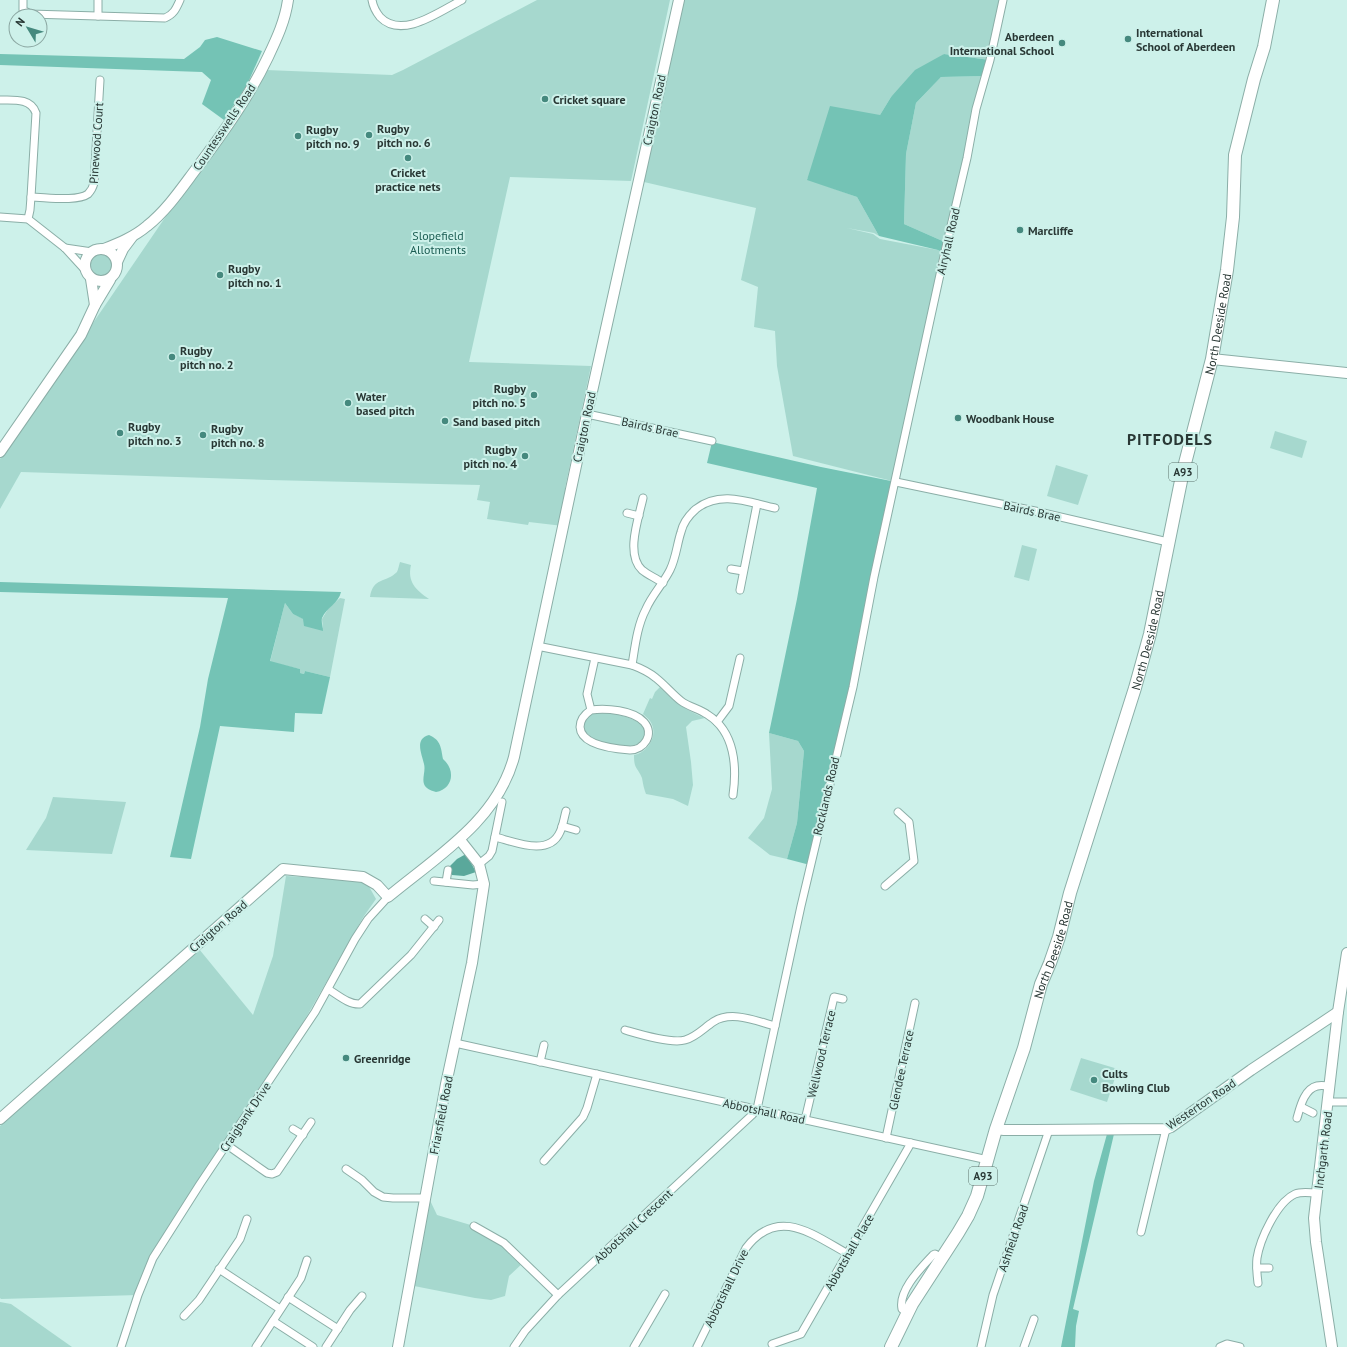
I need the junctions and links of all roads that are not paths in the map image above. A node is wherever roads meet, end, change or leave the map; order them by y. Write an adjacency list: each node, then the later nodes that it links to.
1 (23, 0): 10 (street)
2 (98, 0): 10 (street)
3 (180, 0): 10 (street)
4 (288, 0): 16 (street, Countesswells Road)
5 (372, 0): 6 (street)
6 (462, 0)
7 (679, 0): 26 (street, Craigton Road)
8 (1003, 0): 29 (street, Airyhall Road)
9 (1273, 0): 24 (main road, North Deeside Road / A93)
10 (98, 16)
11 (100, 80): 13 (street, Pinewood Court)
12 (0, 100): 13 (street)
13 (31, 197): 15 (street)
14 (0, 217): 15 (street)
15 (28, 219): 17 (street)
16 (132, 237): 18 (street, Countesswells Road); 20 (street, Countesswells Road)
17 (65, 248): 19 (street); 21 (street)
18 (104, 249): 19 (street); 20 (street)
19 (92, 252): 21 (street)
20 (118, 262): 22 (street)
21 (89, 275): 22 (street); 23 (street)
22 (110, 280): 23 (street)
23 (94, 306): 28 (street)
24 (1212, 359): 25 (street); 35 (main road, North Deeside Road / A93)
25 (1347, 373)
26 (587, 414): 27 (street, Bairds Brae); 40 (street, Craigton Road)
27 (712, 441)
28 (0, 452)
29 (896, 482): 35 (street, Bairds Brae); 69 (street, Rocklands Road)
30 (643, 498): 34 (street)
31 (757, 504): 32 (street); 37 (street); 38 (street)
32 (775, 508)
33 (627, 513): 34 (street)
34 (639, 516): 38 (street)
35 (1168, 542): 86 (main road, North Deeside Road / A93)
36 (731, 569): 37 (street)
37 (743, 571): 39 (street)
38 (663, 583): 43 (street)
39 (740, 590)
40 (537, 646): 41 (street); 53 (street, Craigton Road)
41 (595, 658): 43 (street); 44 (street)
42 (740, 658): 45 (street)
43 (632, 665): 45 (street)
44 (591, 710): 44 (street)
45 (717, 722): 46 (street)
46 (733, 795)
47 (502, 802): 52 (street)
48 (566, 811): 50 (street)
49 (898, 812): 59 (street)
50 (562, 826): 51 (street); 52 (street)
51 (576, 830)
52 (495, 838): 54 (street)
53 (460, 840): 54 (street); 60 (street, Craigton Road)
54 (479, 864): 58 (street)
55 (448, 870): 57 (street)
56 (434, 881): 57 (street)
57 (446, 882): 58 (street)
58 (484, 884): 71 (street, Friarsfield Road)
59 (885, 886)
60 (388, 897): 65 (street, Craigbank Drive); 82 (street, Craigton Road)
61 (425, 919): 63 (street)
62 (439, 920): 63 (street)
63 (434, 927): 65 (street)
64 (1347, 953): 68 (street, Inchgarth Road)
65 (328, 989): 92 (street, Craigbank Drive)
66 (843, 999): 83 (street, Wellwood Terrace)
67 (916, 1003): 90 (street, Glendee Terrace)
68 (1338, 1012): 75 (street, Inchgarth Road); 87 (street, Westerton Road)
69 (775, 1026): 70 (street); 79 (street, Rocklands Road)
70 (625, 1030)
71 (455, 1043): 73 (street, Abbotshall Road); 97 (street, Friarsfield Road)
72 (544, 1046): 73 (street)
73 (540, 1062): 74 (street, Abbotshall Road)
74 (596, 1074): 79 (street, Abbotshall Road); 94 (street)
75 (1330, 1086): 76 (street, Inchgarth Road); 78 (street)
76 (1329, 1102): 77 (street); 96 (street, Inchgarth Road)
77 (1347, 1102)
78 (1301, 1107): 80 (street); 81 (street)
79 (757, 1110): 83 (street, Abbotshall Road); 108 (street, Abbotshall Crescent)
80 (1313, 1113)
81 (1297, 1118)
82 (0, 1120)
83 (805, 1120): 90 (street, Abbotshall Road)
84 (311, 1122): 89 (street)
85 (293, 1129): 89 (street)
86 (996, 1129): 88 (street, Westerton Road); 93 (main road, North Deeside Road / A93)
87 (1166, 1129): 88 (street, Westerton Road); 100 (street)
88 (1049, 1130): 126 (street, Ashfield Road)
89 (303, 1135): 92 (street)
90 (886, 1138): 91 (street, Abbotshall Road)
91 (911, 1143): 93 (street, Abbotshall Road); 101 (street, Abbotshall Place)
92 (226, 1145): 117 (street, Craigbank Drive)
93 (988, 1160): 125 (main road, North Deeside Road / A93)
94 (544, 1161)
95 (346, 1169): 97 (street)
96 (1317, 1193): 103 (street); 130 (street, Inchgarth Road)
97 (426, 1198): 121 (street, Friarsfield Road)
98 (247, 1219): 105 (street)
99 (474, 1226): 108 (street)
100 (1141, 1232)
101 (848, 1254): 116 (street, Abbotshall Place); 124 (street, Abbotshall Drive)
102 (306, 1260): 110 (street)
103 (1258, 1268): 104 (street); 106 (street)
104 (1269, 1268)
105 (219, 1269): 111 (street); 112 (street)
106 (1258, 1283)
107 (665, 1294): 123 (street)
108 (558, 1295): 122 (street, Abbotshall Crescent)
109 (362, 1296): 115 (street)
110 (288, 1297): 111 (street); 115 (street)
111 (280, 1309): 114 (street)
112 (184, 1316)
113 (1034, 1319): 127 (street)
114 (273, 1321): 118 (street); 119 (street)
115 (338, 1329): 120 (street)
116 (772, 1344)
117 (121, 1347)
118 (256, 1347)
119 (313, 1347)
120 (326, 1347)
121 (398, 1347)
122 (514, 1347)
123 (634, 1347)
124 (697, 1347)
125 (891, 1347)
126 (981, 1347)
127 (1024, 1347)
128 (1220, 1347): 129 (street)
129 (1240, 1347)
130 (1332, 1347)

